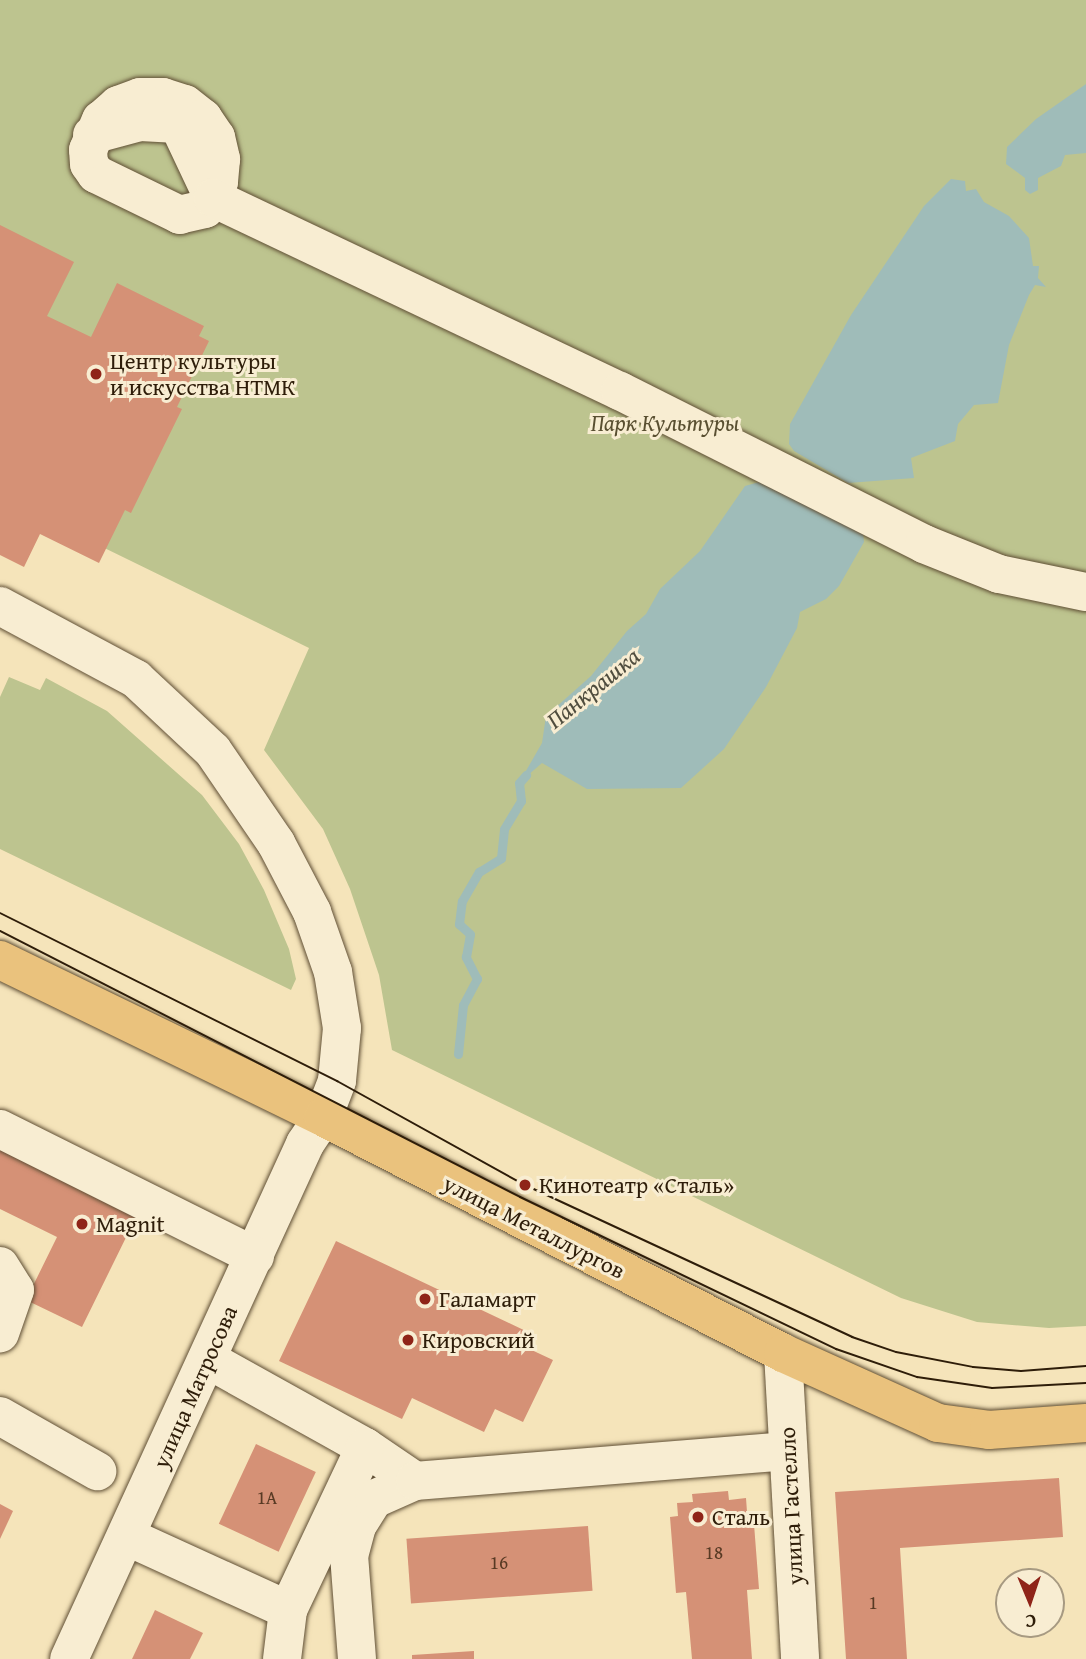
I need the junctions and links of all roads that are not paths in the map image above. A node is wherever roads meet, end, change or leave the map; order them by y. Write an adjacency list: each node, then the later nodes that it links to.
1 (213, 198): 1 (street); 2 (street)
2 (1086, 592)
3 (0, 606): 5 (street, улица Матросова)
4 (1, 963): 5 (main road, улица Металлургов)
5 (323, 1117): 7 (street, улица Матросова); 10 (main road, улица Металлургов)
6 (0, 1129): 7 (street)
7 (255, 1256): 11 (street, улица Матросова)
8 (0, 1266): 9 (street)
9 (0, 1333)
10 (783, 1353): 13 (main road, улица Металлургов); 15 (street, улица Гастелло)
11 (208, 1359): 14 (street); 18 (street, улица Матросова)
12 (0, 1416): 16 (street)
13 (1086, 1423)
14 (365, 1447): 17 (street); 19 (street)
15 (788, 1451): 17 (street); 23 (street, улица Гастелло)
16 (97, 1471)
17 (415, 1481): 22 (street)
18 (128, 1536): 19 (street); 20 (street, улица Матросова)
19 (288, 1610): 21 (street)
20 (69, 1659)
21 (282, 1659)
22 (356, 1659)
23 (800, 1659)

